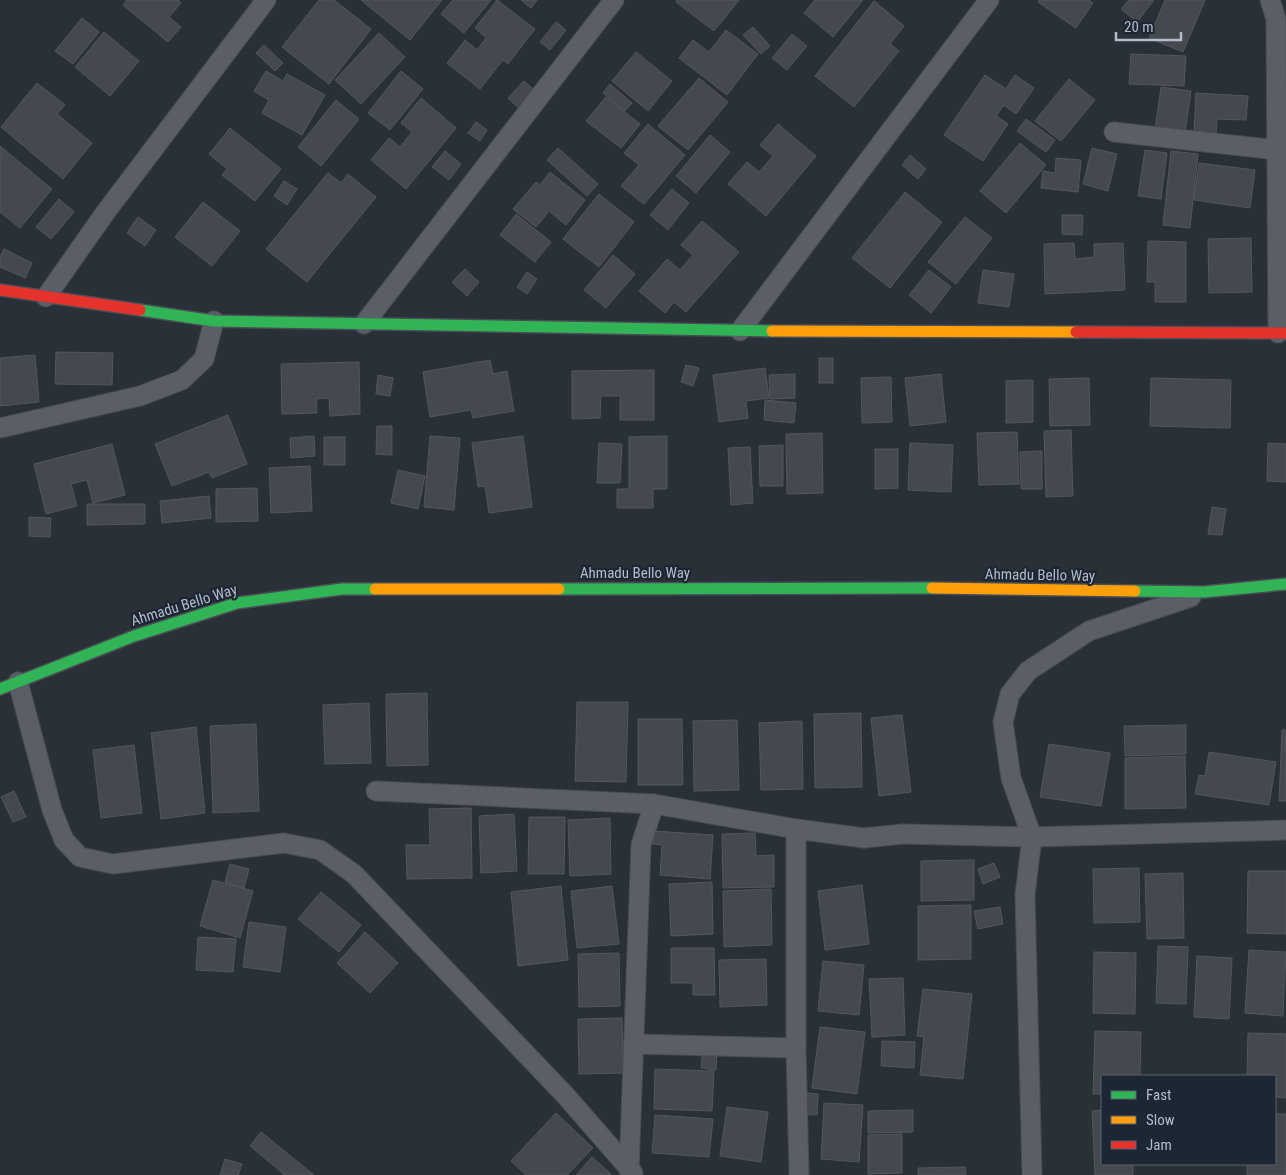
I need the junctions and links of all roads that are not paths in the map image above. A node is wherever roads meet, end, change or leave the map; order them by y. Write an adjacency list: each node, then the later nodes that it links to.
1 (266, 0): 8 (street)
2 (614, 0): 10 (street)
3 (989, 0): 11 (street)
4 (1270, 0): 6 (street)
5 (1114, 132): 6 (street)
6 (1278, 150): 12 (street)
7 (0, 290): 8 (street)
8 (46, 297): 9 (street)
9 (214, 321): 10 (street); 13 (street)
10 (364, 324): 11 (street)
11 (740, 331): 12 (street)
12 (1282, 333)
13 (0, 428)
14 (1286, 584): 15 (street, Ahmadu Bello Way)
15 (1204, 592): 16 (street, Ahmadu Bello Way); 22 (street)
16 (18, 682): 17 (street, Ahmadu Bello Way); 25 (street)
17 (0, 689)
18 (376, 791): 19 (street)
19 (654, 804): 20 (street); 23 (street)
20 (796, 829): 22 (street); 24 (street)
21 (1286, 830): 22 (street)
22 (1032, 837): 27 (street)
23 (634, 1044): 24 (street); 25 (street)
24 (796, 1048): 26 (street)
25 (633, 1173)
26 (799, 1175)
27 (1032, 1175)

